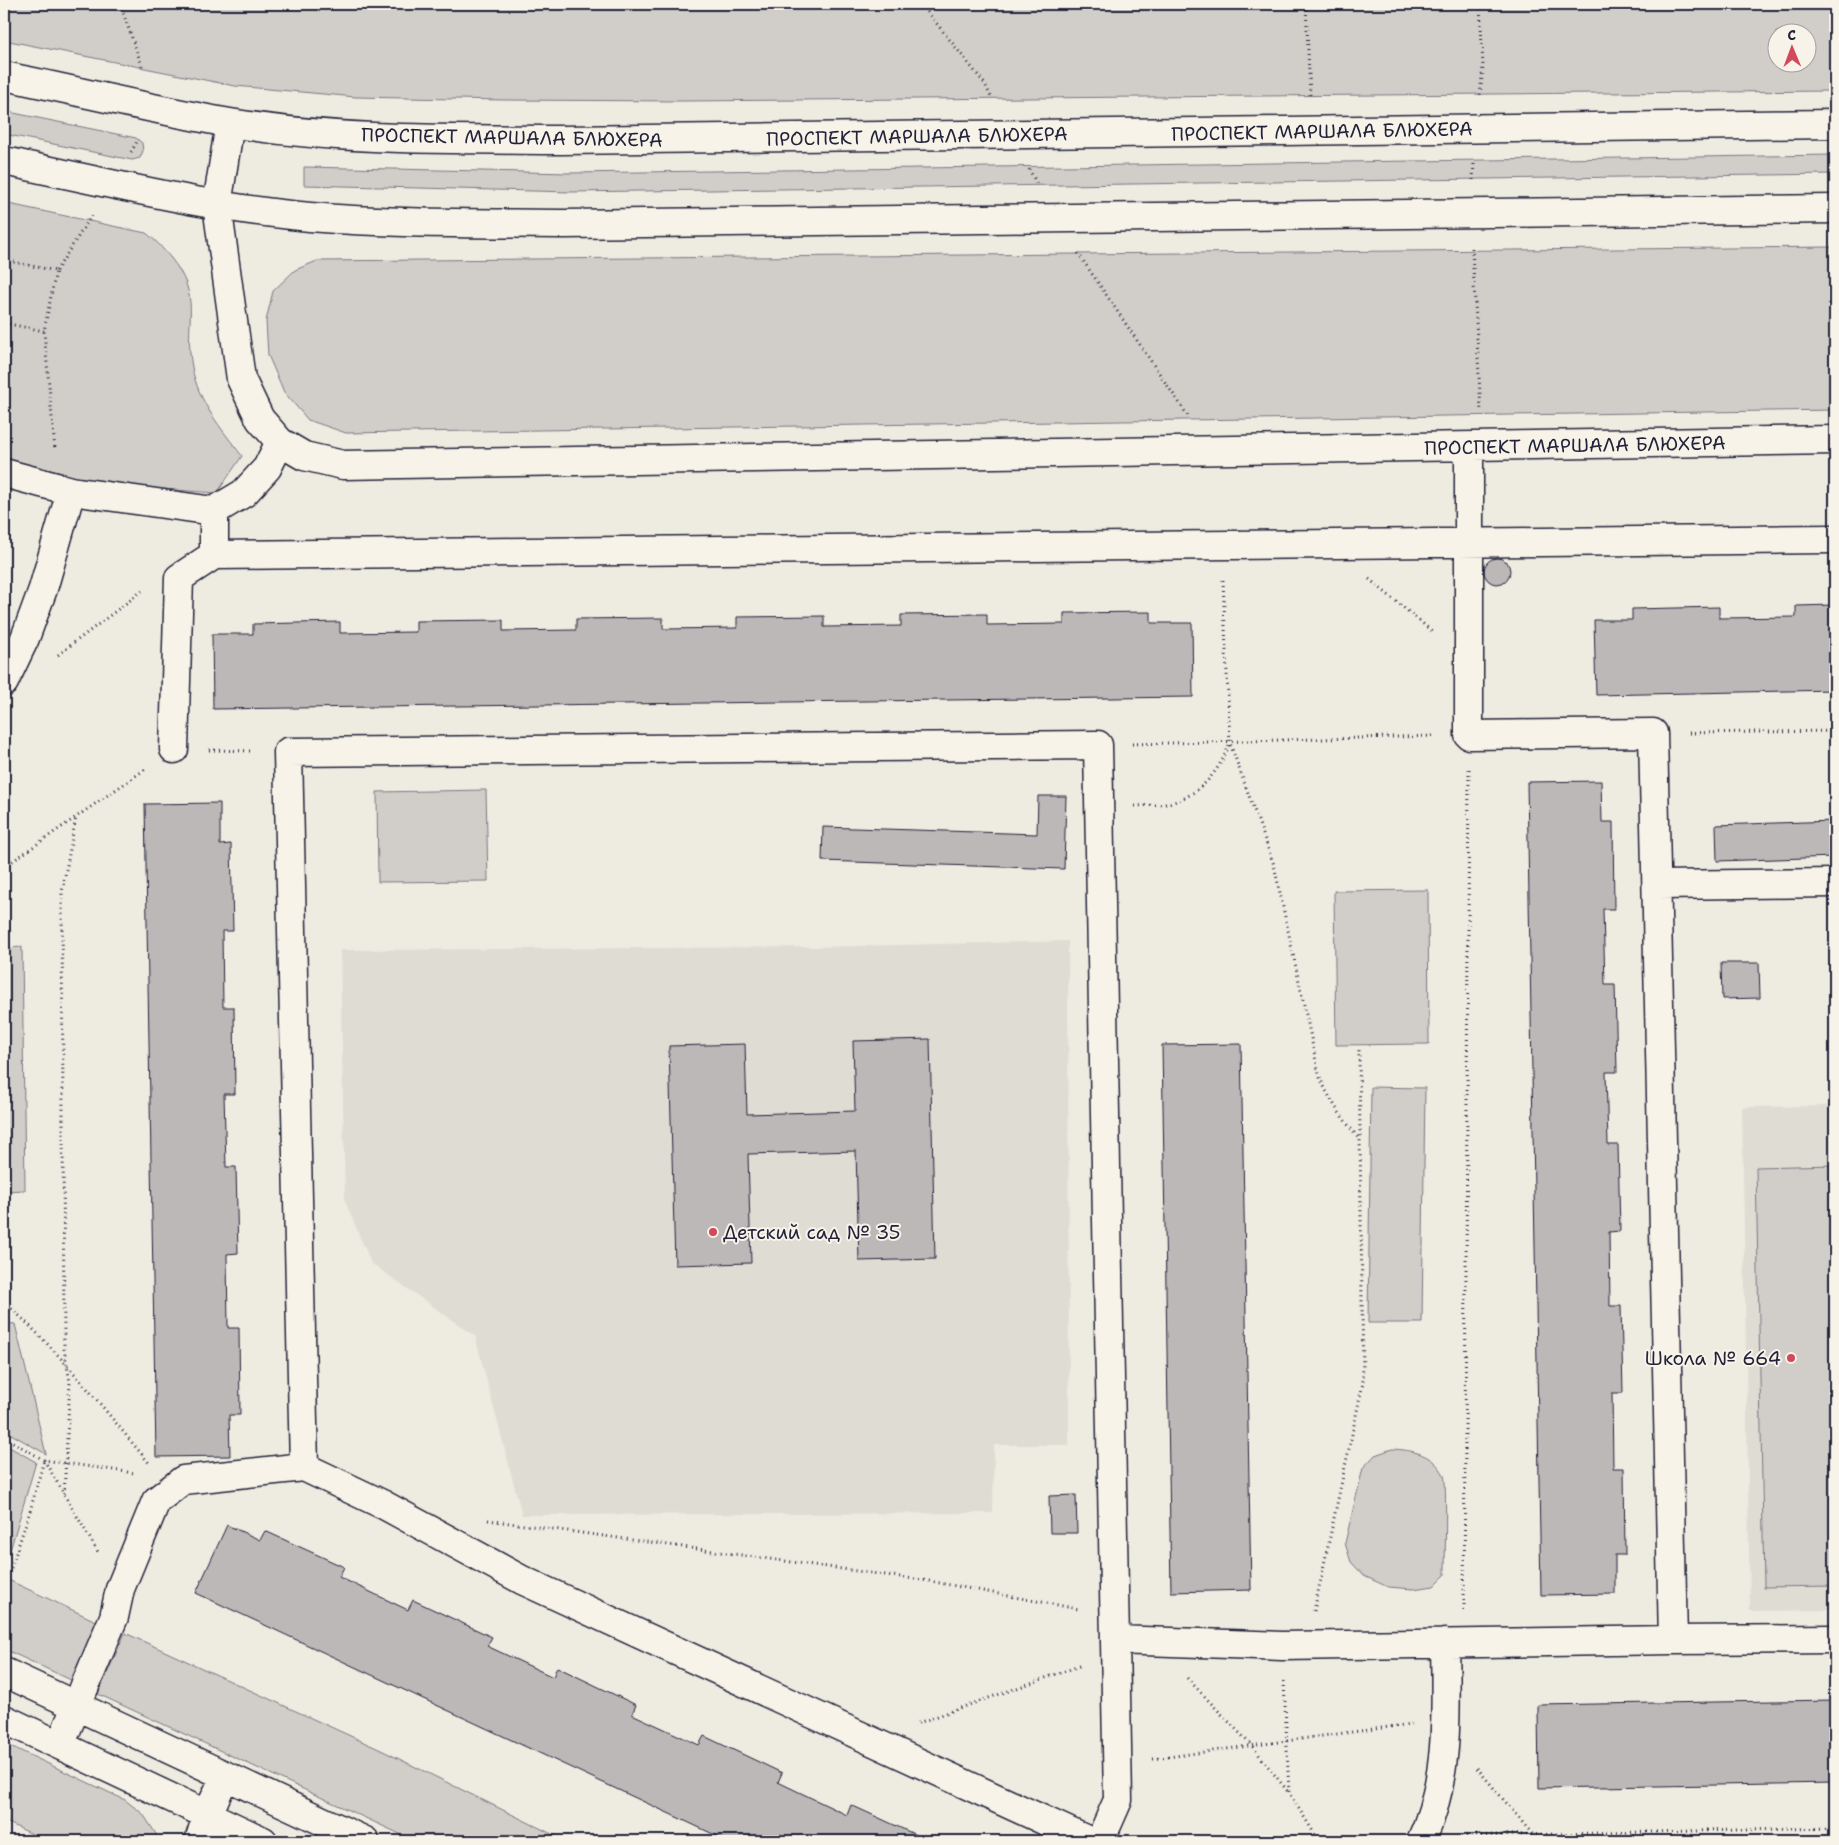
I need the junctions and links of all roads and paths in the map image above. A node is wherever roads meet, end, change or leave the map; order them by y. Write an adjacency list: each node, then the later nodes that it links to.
1 (120, 4): 4 (path)
2 (1306, 4): 7 (path)
3 (4, 76): 4 (main road, ПРОСПЕКТ МАРШАЛА БЛЮХЕРА)
4 (157, 107): 5 (main road, ПРОСПЕКТ МАРШАЛА БЛЮХЕРА); 9 (path)
5 (230, 123): 7 (main road, ПРОСПЕКТ МАРШАЛА БЛЮХЕРА); 10 (main road, ПРОСПЕКТ МАРШАЛА БЛЮХЕРА)
6 (1835, 124): 7 (main road, ПРОСПЕКТ МАРШАЛА БЛЮХЕРА)
7 (1311, 131)
8 (4, 161): 9 (main road)
9 (113, 183): 10 (main road); 13 (path)
10 (217, 205): 11 (main road); 17 (main road, ПРОСПЕКТ МАРШАЛА БЛЮХЕРА)
11 (1835, 209)
12 (4, 260): 13 (path)
13 (56, 270): 15 (path)
14 (4, 322): 15 (path)
15 (44, 331): 20 (path)
16 (1835, 440): 18 (main road, ПРОСПЕКТ МАРШАЛА БЛЮХЕРА)
17 (280, 442): 18 (main road, ПРОСПЕКТ МАРШАЛА БЛЮХЕРА); 21 (main road)
18 (1470, 448): 23 (main road)
19 (4, 473): 20 (main road)
20 (65, 490): 21 (main road); 30 (main road)
21 (214, 512): 26 (main road)
22 (1835, 539): 23 (main road)
23 (1468, 542): 25 (main road); 29 (main road)
24 (1222, 545): 25 (main road); 26 (main road); 34 (path)
25 (1326, 545): 29 (path)
26 (214, 555): 27 (main road)
27 (179, 578): 28 (path); 36 (main road)
28 (50, 660)
29 (1469, 661): 33 (main road)
30 (4, 682)
31 (1835, 731): 32 (path)
32 (1653, 733): 33 (main road); 42 (main road)
33 (1469, 735): 34 (path); 60 (path)
34 (1230, 743): 35 (path); 38 (path); 44 (path)
35 (1098, 745): 37 (main road); 38 (main road)
36 (174, 748): 37 (path); 39 (path)
37 (288, 752): 50 (main road)
38 (1099, 808): 56 (main road)
39 (76, 817): 40 (path); 46 (path)
40 (4, 867)
41 (1835, 883): 42 (main road)
42 (1658, 885): 58 (main road)
43 (1359, 1050): 44 (path)
44 (1360, 1140): 61 (path)
45 (4, 1302): 46 (path)
46 (67, 1366): 49 (path); 51 (path)
47 (4, 1437): 48 (path)
48 (44, 1460): 49 (path); 52 (path); 54 (path)
49 (66, 1463): 51 (path); 52 (path)
50 (304, 1467): 51 (main road); 66 (main road)
51 (172, 1479): 55 (main road)
52 (64, 1494): 55 (path)
53 (481, 1519): 56 (path)
54 (11, 1568)
55 (120, 1589): 63 (main road)
56 (1115, 1636): 57 (main road); 66 (path); 70 (main road)
57 (1150, 1640): 61 (main road); 69 (path)
58 (1673, 1640): 59 (main road); 60 (main road)
59 (1835, 1640)
60 (1455, 1643): 61 (main road); 65 (main road)
61 (1295, 1646): 67 (path)
62 (4, 1672): 63 (main road)
63 (78, 1706): 68 (main road); 71 (main road)
64 (4, 1719): 68 (main road)
65 (1446, 1724): 67 (path); 75 (path); 76 (main road)
66 (869, 1740): 80 (main road)
67 (1287, 1741): 69 (path); 72 (path)
68 (60, 1745): 73 (main road)
69 (1252, 1746): 70 (path); 72 (path)
70 (1117, 1764): 81 (main road)
71 (225, 1776): 73 (main road); 79 (main road)
72 (1289, 1793): 82 (path)
73 (207, 1816): 77 (main road); 78 (main road)
74 (1835, 1828): 75 (path)
75 (1534, 1836): 76 (path); 83 (path)
76 (1422, 1838)
77 (199, 1841)
78 (263, 1841)
79 (366, 1841)
80 (1089, 1841)
81 (1100, 1841)
82 (1319, 1841)
83 (1539, 1841)

